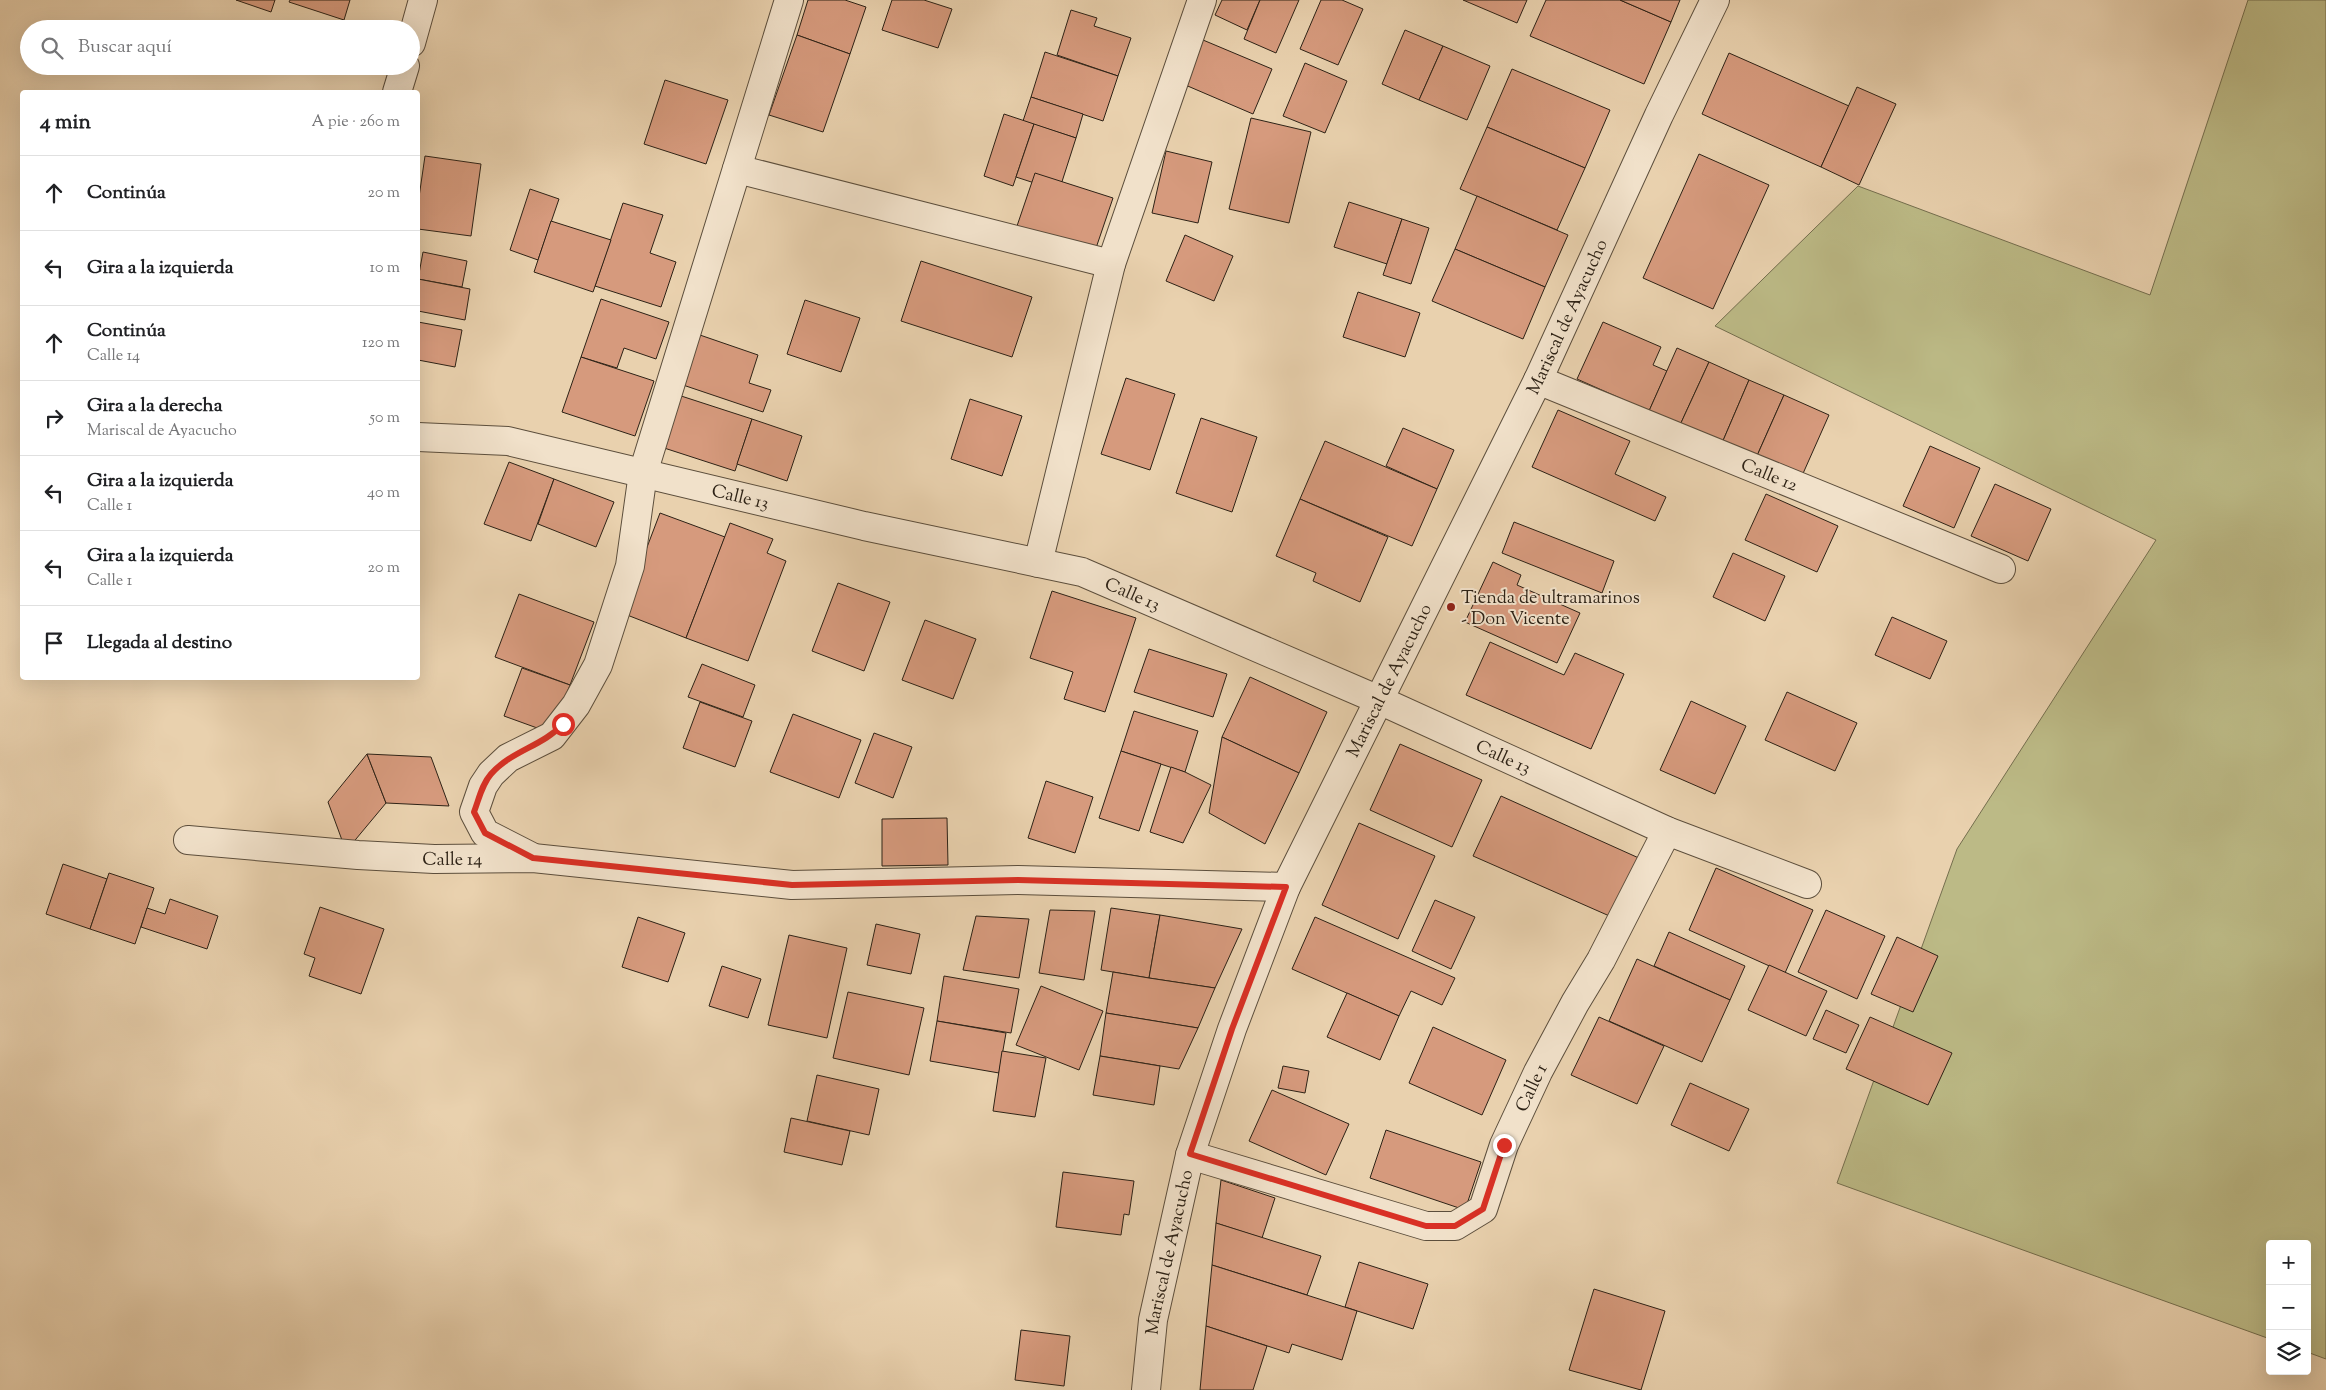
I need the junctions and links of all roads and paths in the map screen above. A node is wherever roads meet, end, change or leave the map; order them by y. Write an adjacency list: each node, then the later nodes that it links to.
1 (424, 0): 5 (street)
2 (789, 0): 8 (street)
3 (1202, 0): 9 (street)
4 (1716, 0): 10 (street, Mariscal de Ayacucho)
5 (418, 20)
6 (402, 75): 7 (street)
7 (398, 90)
8 (737, 169): 9 (street); 12 (street)
9 (1111, 264): 13 (street)
10 (1538, 380): 14 (street, Calle 12); 15 (street, Mariscal de Ayacucho)
11 (420, 437): 12 (street, Calle 13)
12 (643, 473): 13 (street, Calle 13); 18 (street)
13 (1038, 563): 15 (street, Calle 13)
14 (2002, 569)
15 (1379, 700): 16 (street, Calle 13); 20 (street, Mariscal de Ayacucho)
16 (1667, 831): 19 (street, Calle 13); 21 (street, Calle 1)
17 (188, 840): 18 (street, Calle 14)
18 (533, 858): 20 (street, Calle 14)
19 (1807, 884)
20 (1286, 887): 21 (street, Mariscal de Ayacucho)
21 (1190, 1154): 22 (street, Mariscal de Ayacucho)
22 (1146, 1390)

